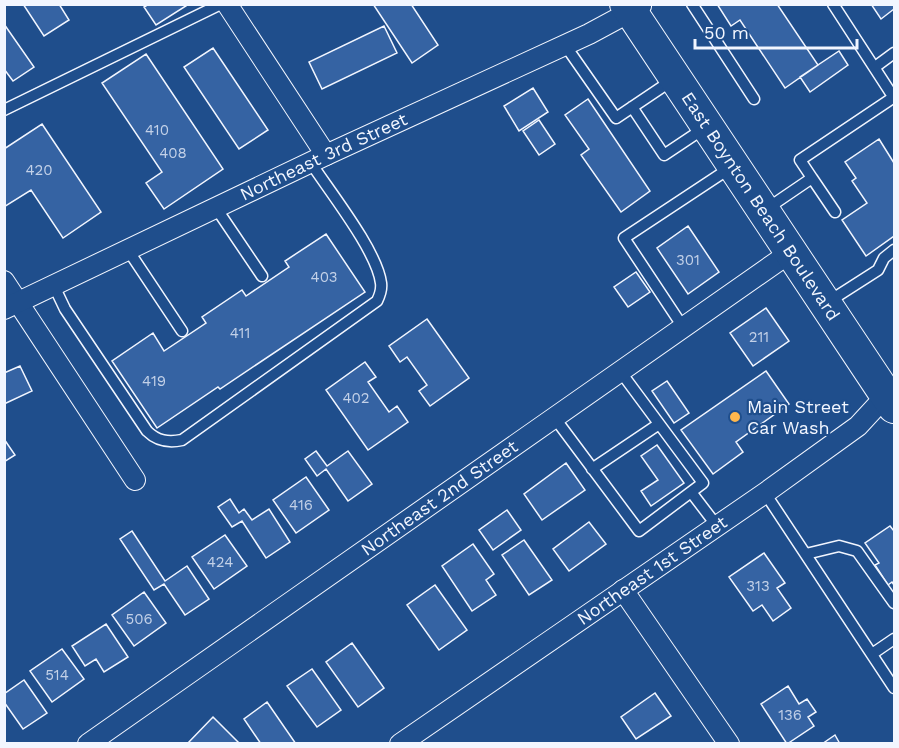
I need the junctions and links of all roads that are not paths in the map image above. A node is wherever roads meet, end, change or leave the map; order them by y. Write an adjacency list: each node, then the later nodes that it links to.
1 (221, 4): 13 (lane)
2 (227, 4): 15 (street)
3 (692, 4): 11 (lane)
4 (833, 4): 8 (lane)
5 (633, 7): 6 (street, Northeast 3rd Street); 9 (main road, East Boynton Beach Boulevard)
6 (565, 45): 12 (lane); 15 (street, Northeast 3rd Street)
7 (894, 53): 8 (lane)
8 (875, 67): 10 (lane)
9 (675, 79): 12 (lane); 14 (main road, East Boynton Beach Boulevard)
10 (894, 97): 17 (lane)
11 (754, 99)
12 (632, 107): 14 (lane)
13 (4, 110)
14 (707, 126): 16 (main road, East Boynton Beach Boulevard)
15 (318, 159): 18 (street, Northeast 3rd Street); 26 (lane)
16 (733, 166): 19 (main road, East Boynton Beach Boulevard); 29 (lane)
17 (812, 178): 19 (lane); 20 (lane)
18 (216, 208): 21 (street, Northeast 3rd Street); 24 (lane)
19 (763, 211): 23 (main road, East Boynton Beach Boulevard)
20 (835, 212)
21 (128, 250): 26 (street, Northeast 3rd Street); 30 (lane)
22 (894, 250): 27 (lane)
23 (791, 252): 27 (main road, East Boynton Beach Boulevard); 29 (street, Northeast 2nd Street)
24 (262, 276)
25 (4, 281): 28 (street)
26 (54, 286): 28 (street, Northeast 3rd Street)
27 (826, 304): 32 (main road, East Boynton Beach Boulevard)
28 (12, 306): 36 (street)
29 (682, 327): 31 (street, Northeast 2nd Street)
30 (182, 331)
31 (620, 371): 33 (street, Northeast 2nd Street); 34 (lane)
32 (892, 396): 38 (street, Northeast 1st Street)
33 (554, 417): 35 (lane); 46 (street, Northeast 2nd Street)
34 (659, 424): 35 (lane); 37 (lane)
35 (592, 469): 37 (lane)
36 (135, 480)
37 (691, 492): 39 (lane)
38 (765, 493): 39 (street, Northeast 1st Street); 40 (lane)
39 (717, 526): 41 (street, Northeast 1st Street)
40 (806, 554): 42 (lane); 44 (lane)
41 (623, 590): 47 (street, Northeast 1st Street); 48 (street)
42 (894, 603)
43 (894, 639): 44 (lane)
44 (872, 654): 45 (lane)
45 (894, 688)
46 (88, 744)
47 (400, 744)
48 (729, 744)

